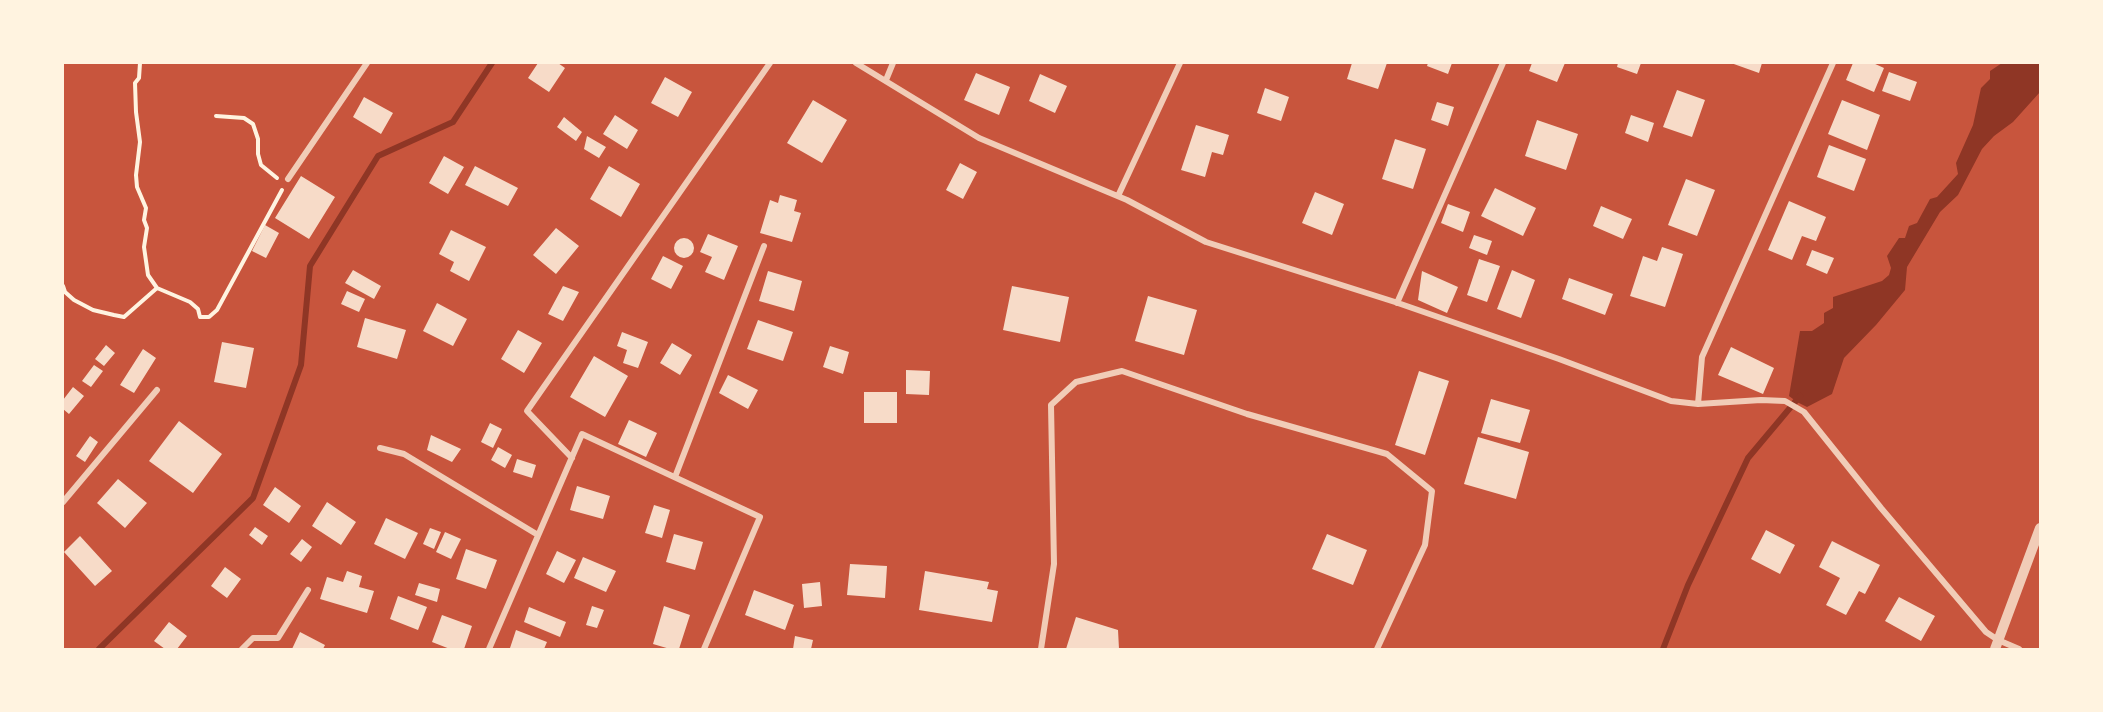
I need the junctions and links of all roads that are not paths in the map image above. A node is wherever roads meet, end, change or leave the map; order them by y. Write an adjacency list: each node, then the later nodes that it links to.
1 (367, 63): 9 (street)
2 (770, 63): 16 (street)
3 (856, 63): 8 (street)
4 (893, 63): 8 (street)
5 (1180, 63): 10 (street)
6 (1503, 63): 12 (street)
7 (1833, 63): 14 (street)
8 (886, 80): 10 (street)
9 (288, 179)
10 (1118, 196): 12 (street)
11 (764, 246): 17 (street)
12 (1397, 303): 14 (street)
13 (156, 390): 18 (street)
14 (1698, 404): 22 (street)
15 (380, 448): 20 (street)
16 (572, 458): 17 (street); 20 (street)
17 (675, 477): 25 (street)
18 (63, 502)
19 (2040, 528): 22 (street)
20 (538, 535): 24 (street)
21 (308, 590): 23 (street)
22 (1996, 645): 28 (street)
23 (242, 649)
24 (489, 649)
25 (704, 649)
26 (1041, 649): 27 (street)
27 (1377, 649)
28 (2019, 649)

